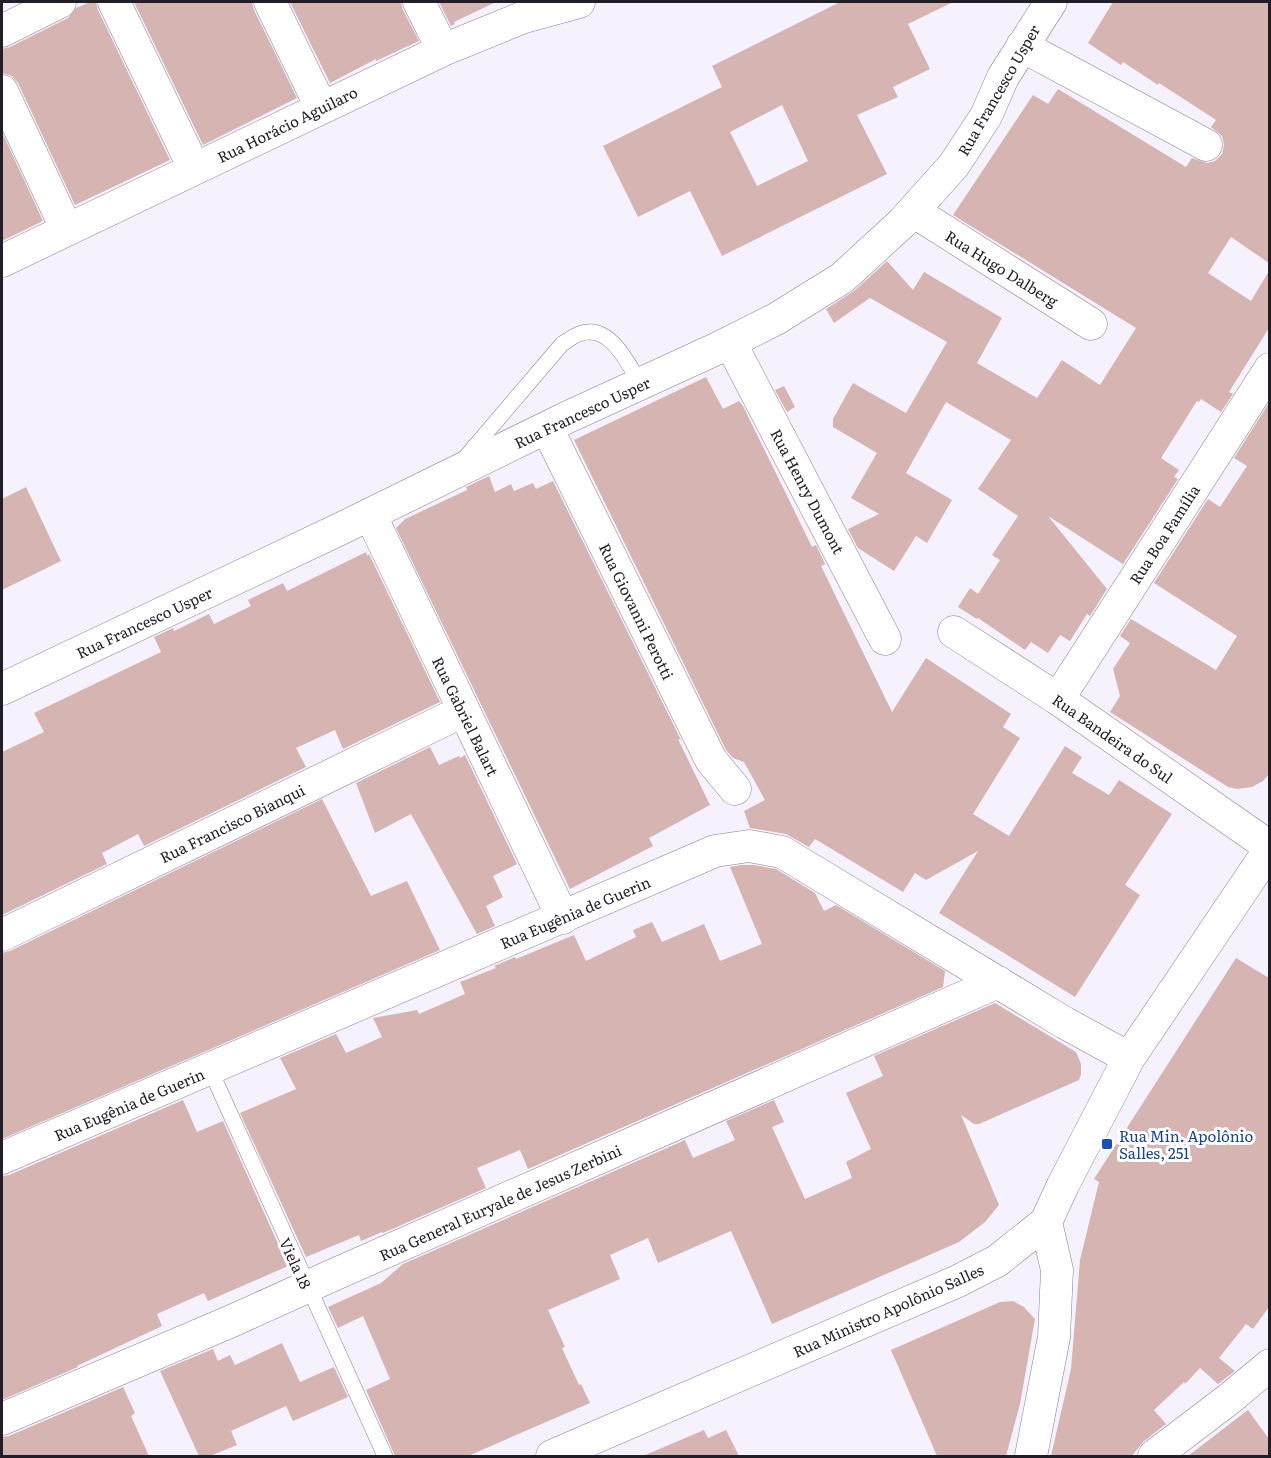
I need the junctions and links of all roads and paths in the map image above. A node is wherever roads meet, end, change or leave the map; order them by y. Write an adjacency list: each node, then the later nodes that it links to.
1 (60, 2): 7 (street)
2 (114, 2): 13 (street)
3 (270, 2): 11 (street)
4 (419, 2): 9 (street)
5 (579, 2): 9 (street, Rua Horácio Aguilaro)
6 (1051, 2): 8 (street, Rua Francesco Usper)
7 (2, 31)
8 (1022, 46): 12 (street); 14 (street, Rua Francesco Usper)
9 (443, 50): 11 (street, Rua Horácio Aguilaro)
10 (2, 91): 15 (street)
11 (321, 107): 13 (street, Rua Horácio Aguilaro)
12 (1206, 145)
13 (194, 168): 15 (street, Rua Horácio Aguilaro)
14 (913, 211): 17 (street, Rua Hugo Dalberg); 18 (street, Rua Francesco Usper)
15 (66, 228): 16 (street, Rua Horácio Aguilaro)
16 (2, 261)
17 (1091, 324)
18 (730, 342): 20 (street, Rua Francesco Usper); 25 (street, Rua Henry Dumont)
19 (1269, 369): 27 (street, Rua Boa Família)
20 (640, 385): 21 (street, Rua Francesco Usper); 22 (lane)
21 (547, 428): 22 (street, Rua Francesco Usper); 29 (street, Rua Giovanni Perotti)
22 (451, 474): 23 (street, Rua Francesco Usper)
23 (370, 514): 26 (street, Rua Francesco Usper); 28 (street, Rua Gabriel Balart)
24 (954, 632): 27 (street, Rua Bandeira do Sul)
25 (885, 639)
26 (2, 689)
27 (1058, 699): 30 (street, Rua Bandeira do Sul)
28 (463, 711): 31 (street, Rua Gabriel Balart); 32 (street, Rua Francisco Bianqui)
29 (735, 789)
30 (1269, 848): 34 (street, Rua Ministro Apolônio Salles)
31 (563, 918): 33 (street, Rua Eugênia de Guerin); 35 (street, Rua Eugênia de Guerin)
32 (2, 935)
33 (998, 982): 34 (street, Rua Eugênia de Guerin); 38 (street, Rua General Euryale de Jesus Zerbini)
34 (1129, 1058): 37 (street, Rua Ministro Apolônio Salles)
35 (210, 1069): 36 (street, Rua Eugênia de Guerin); 38 (lane, Viela 18)
36 (2, 1158)
37 (1046, 1222): 42 (street, Rua Ministro Apolônio Salles); 43 (street)
38 (307, 1287): 40 (street, Rua General Euryale de Jesus Zerbini); 41 (lane, Viela 18)
39 (1269, 1367): 44 (street)
40 (2, 1419)
41 (384, 1456)
42 (552, 1456)
43 (1030, 1456)
44 (1154, 1456)

